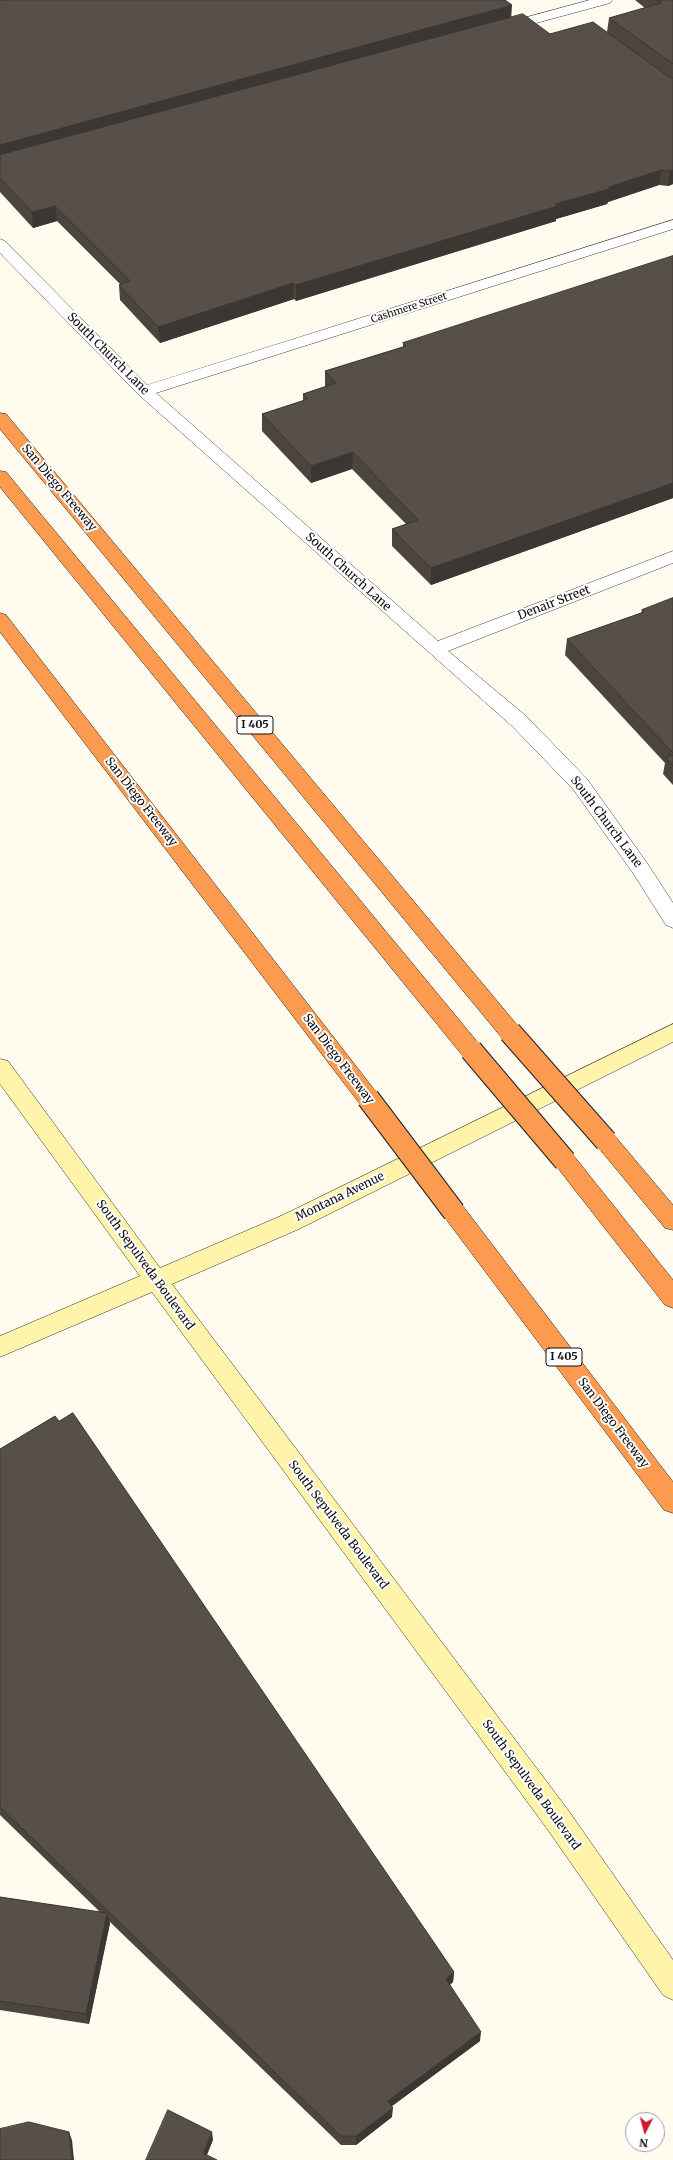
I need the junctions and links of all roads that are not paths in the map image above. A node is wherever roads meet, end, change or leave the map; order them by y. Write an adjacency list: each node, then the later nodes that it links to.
1 (552, 0): 3 (street)
2 (605, 0): 3 (street)
3 (566, 11): 4 (street); 5 (street)
4 (579, 20)
5 (488, 32)
6 (673, 224): 8 (street, Cashmere Street)
7 (0, 244): 8 (street, South Church Lane)
8 (144, 392): 13 (street, South Church Lane)
9 (0, 418): 17 (highway, San Diego Freeway / I 405, bridge)
10 (0, 476): 19 (highway, bridge)
11 (673, 557): 13 (street, Denair Street)
12 (0, 619): 21 (highway, San Diego Freeway / I 405, bridge)
13 (435, 649): 14 (street, South Church Lane)
14 (673, 920)
15 (673, 1032): 18 (main road, Montana Avenue)
16 (0, 1067): 18 (main road, South Sepulveda Boulevard)
17 (673, 1221)
18 (156, 1280): 20 (main road, Montana Avenue); 22 (main road, South Sepulveda Boulevard)
19 (673, 1298)
20 (0, 1347)
21 (673, 1502)
22 (673, 1985)

